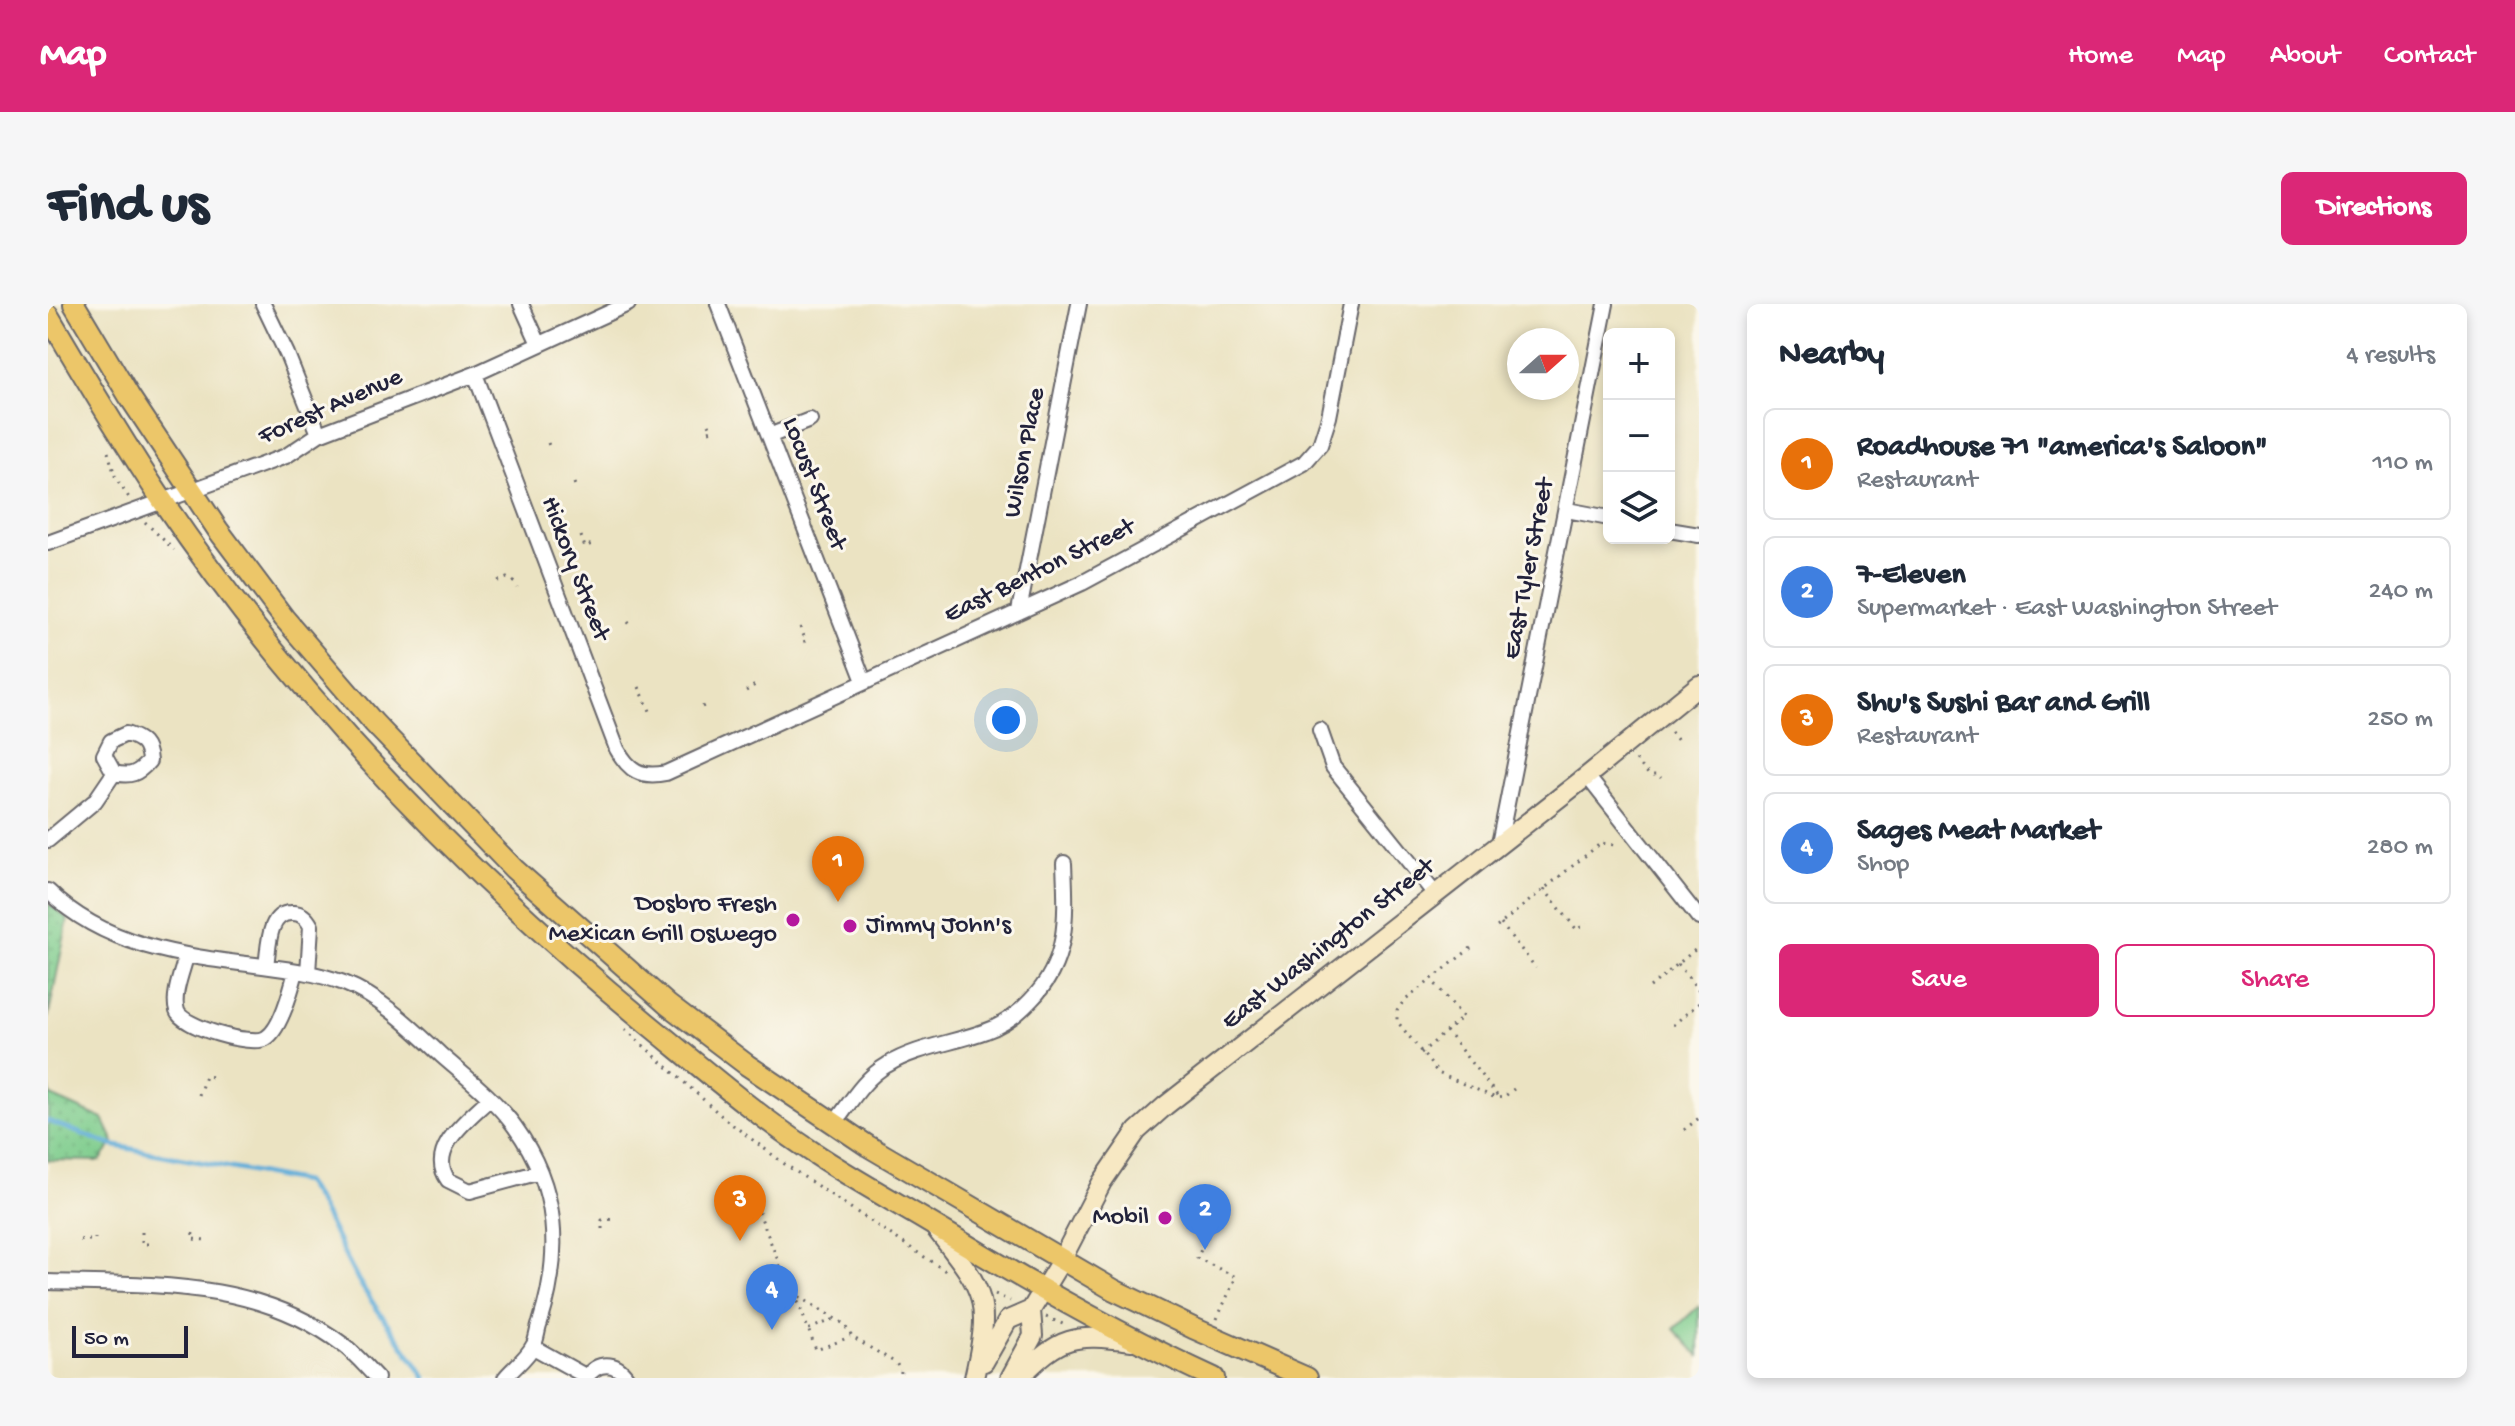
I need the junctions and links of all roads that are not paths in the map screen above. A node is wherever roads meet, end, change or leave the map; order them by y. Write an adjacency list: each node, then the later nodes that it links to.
1 (74, 304): 15 (main road)
2 (263, 304): 13 (street)
3 (521, 304): 10 (street)
4 (628, 304): 10 (street, Forest Avenue)
5 (718, 304): 14 (street, Locust Street)
6 (1079, 304): 22 (street, Wilson Place)
7 (1351, 304): 22 (street, East Benton Street)
8 (1606, 304): 17 (street, East Tyler Street)
9 (48, 315): 16 (main road)
10 (539, 344): 11 (street, Forest Avenue)
11 (475, 374): 13 (street, Forest Avenue); 27 (street, Hickory Street)
12 (810, 420): 14 (street)
13 (319, 434): 15 (street, Forest Avenue)
14 (769, 436): 23 (street, Locust Street)
15 (192, 492): 16 (street, Forest Avenue); 39 (main road)
16 (163, 501): 21 (street, Forest Avenue); 41 (main road)
17 (1567, 510): 18 (street); 30 (street, East Tyler Street)
18 (1603, 517)
19 (1675, 531): 20 (street)
20 (1699, 535)
21 (48, 543)
22 (1019, 611): 23 (street, East Benton Street)
23 (864, 681): 27 (street, East Benton Street)
24 (1699, 685): 28 (street, East Washington Street)
25 (1320, 730): 33 (street)
26 (114, 773): 29 (street)
27 (637, 773)
28 (1587, 776): 30 (street, East Washington Street); 34 (street)
29 (48, 840)
30 (1499, 844): 33 (street, East Washington Street)
31 (1064, 863): 39 (street)
32 (48, 891): 35 (street)
33 (1435, 894): 42 (street, East Washington Street)
34 (1699, 918)
35 (186, 957): 36 (street); 37 (street)
36 (266, 966): 37 (street); 37 (street)
37 (302, 972): 38 (street)
38 (489, 1099): 40 (street); 40 (street)
39 (834, 1124): 42 (main road)
40 (540, 1172): 47 (street)
41 (931, 1224): 44 (main road); 52 (street)
42 (1062, 1259): 44 (street, East Washington Street); 56 (main road)
43 (48, 1282): 48 (street)
44 (1043, 1291): 45 (street, East Washington Street); 46 (main road)
45 (1031, 1310): 52 (street); 53 (street)
46 (1132, 1341): 54 (street); 55 (main road)
47 (533, 1347): 49 (street); 50 (street)
48 (377, 1378)
49 (505, 1378)
50 (586, 1378): 51 (street)
51 (627, 1378)
52 (975, 1378)
53 (1010, 1378)
54 (1019, 1378)
55 (1214, 1378)
56 (1307, 1378)

